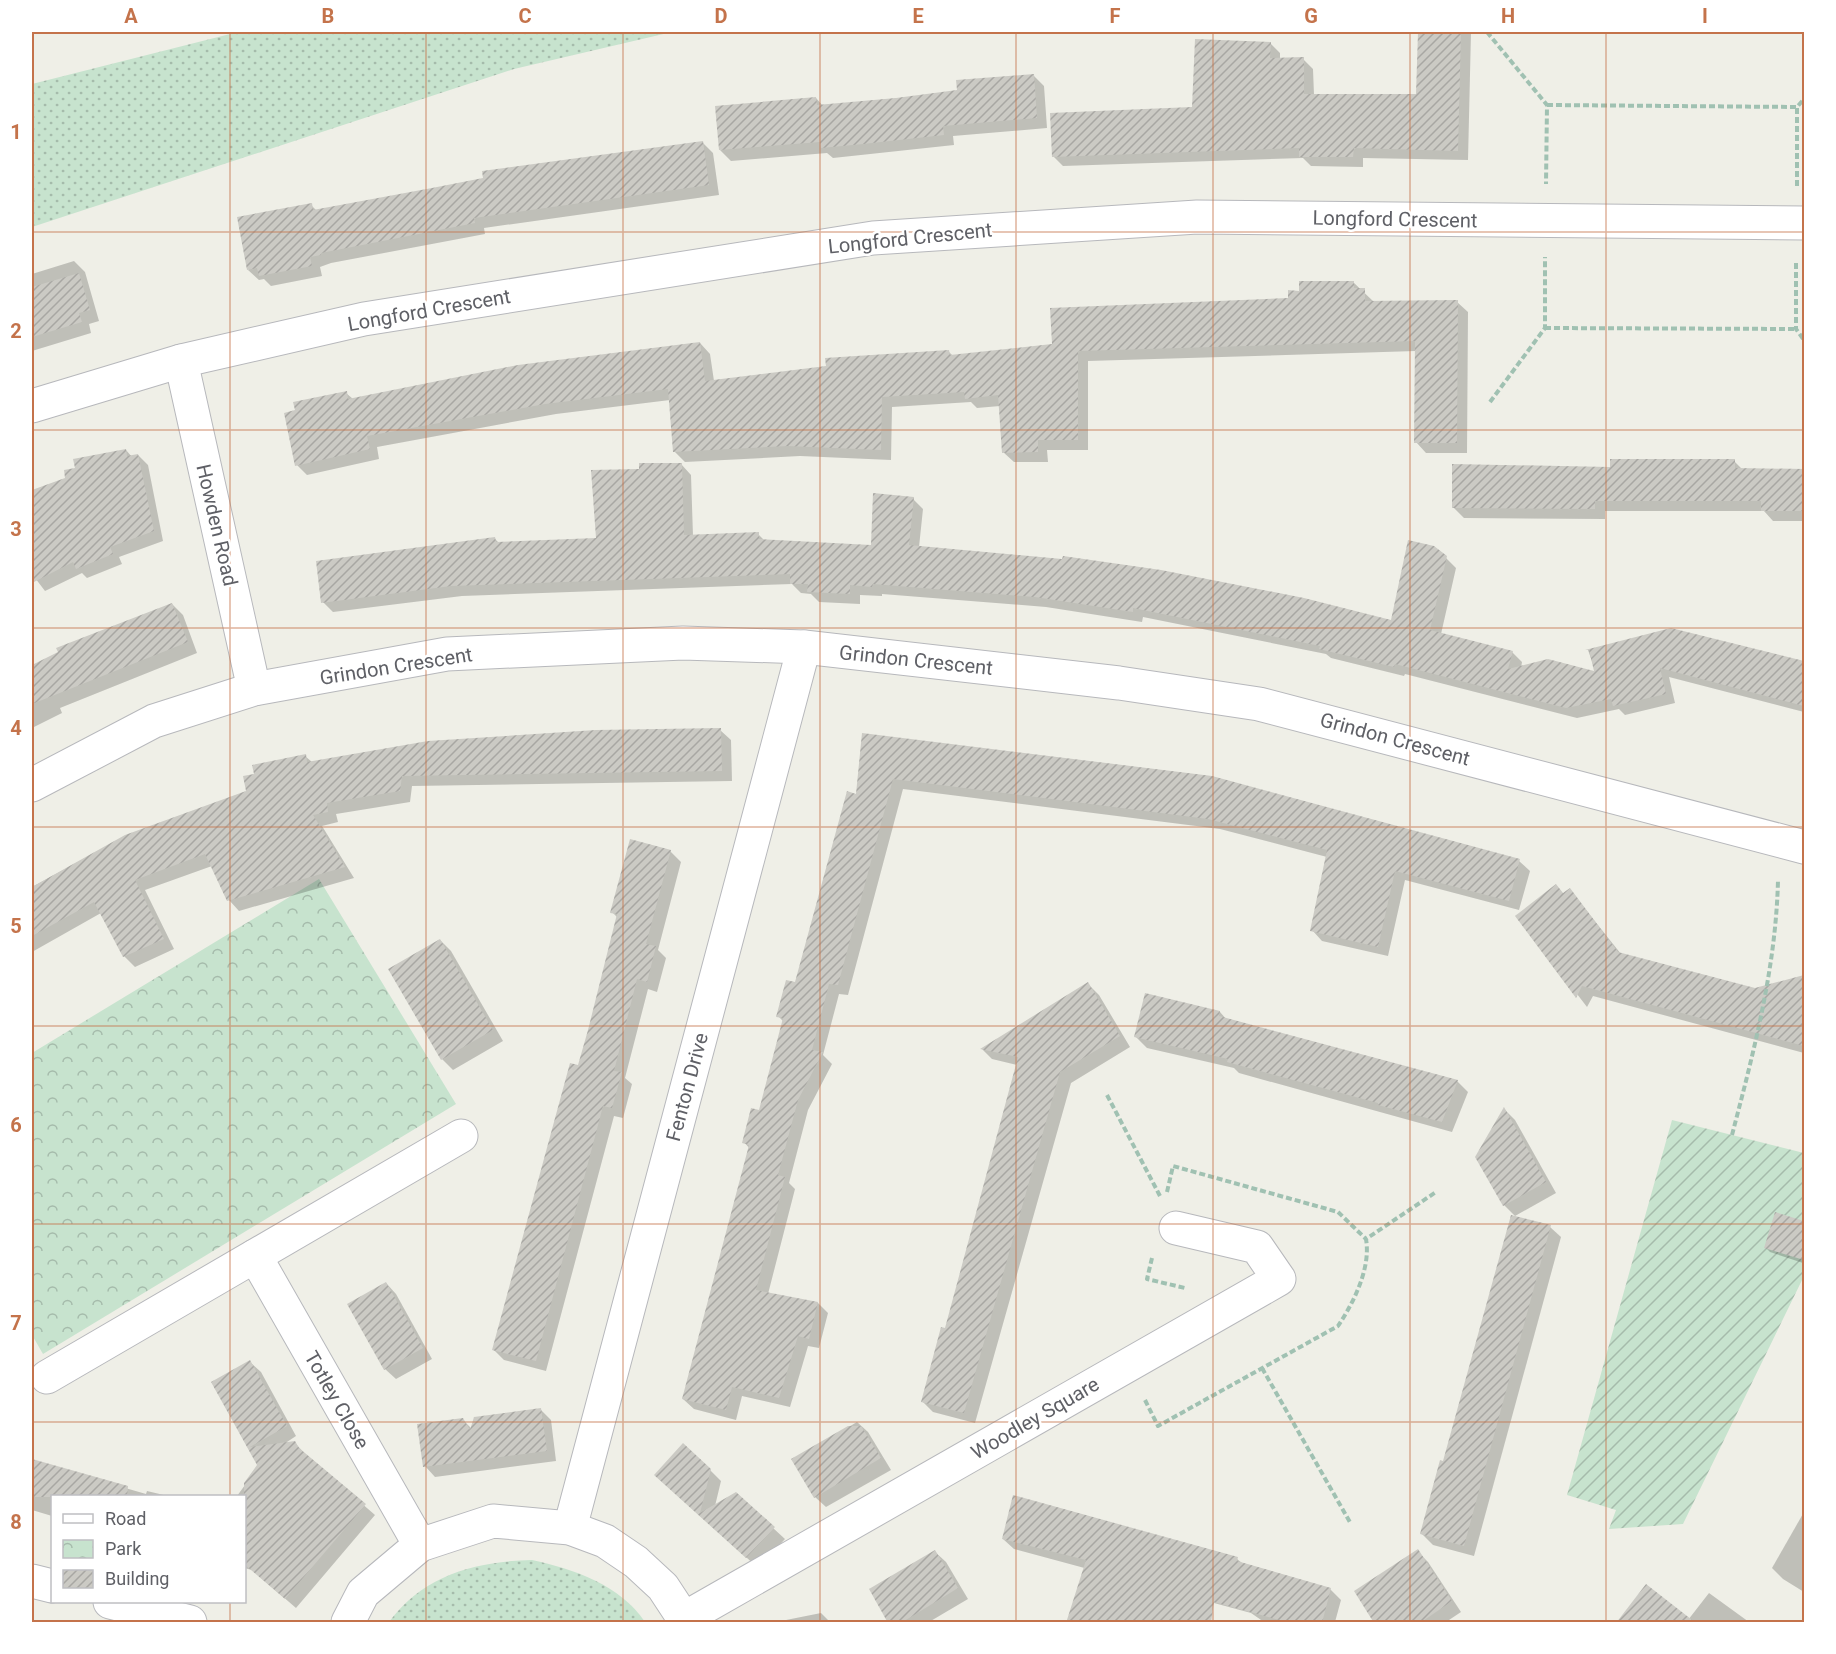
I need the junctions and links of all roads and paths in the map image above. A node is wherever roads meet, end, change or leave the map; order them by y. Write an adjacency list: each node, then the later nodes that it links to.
1 (1487, 32): 3 (path)
2 (1804, 99): 4 (path)
3 (1547, 105): 4 (path); 5 (path)
4 (1797, 107): 6 (path)
5 (1546, 221): 6 (street, Longford Crescent); 7 (path); 10 (street, Longford Crescent)
6 (1801, 223): 8 (path)
7 (1545, 328): 8 (path); 11 (path)
8 (1796, 329): 9 (path)
9 (1804, 340)
10 (181, 361): 12 (street, Longford Crescent); 14 (street, Howden Road)
11 (1490, 402)
12 (32, 406)
13 (804, 647): 14 (street, Grindon Crescent); 16 (street, Grindon Crescent); 27 (street, Fenton Drive)
14 (254, 689): 15 (street, Grindon Crescent)
15 (32, 785)
16 (1791, 844): 18 (path)
17 (1107, 1095): 21 (path)
18 (1732, 1135)
19 (461, 1136): 22 (street)
20 (1436, 1192): 24 (path)
21 (1176, 1228): 23 (street, Woodley Square)
22 (255, 1256): 25 (street); 28 (street, Totley Close)
23 (1128, 1366): 24 (path); 32 (street, Woodley Square)
24 (1262, 1368): 26 (path)
25 (47, 1377)
26 (1351, 1524)
27 (570, 1528): 28 (street); 32 (street)
28 (420, 1545): 34 (street)
29 (32, 1581): 30 (street)
30 (51, 1586)
31 (114, 1603): 33 (street)
32 (685, 1620)
33 (190, 1623)
34 (348, 1623)

